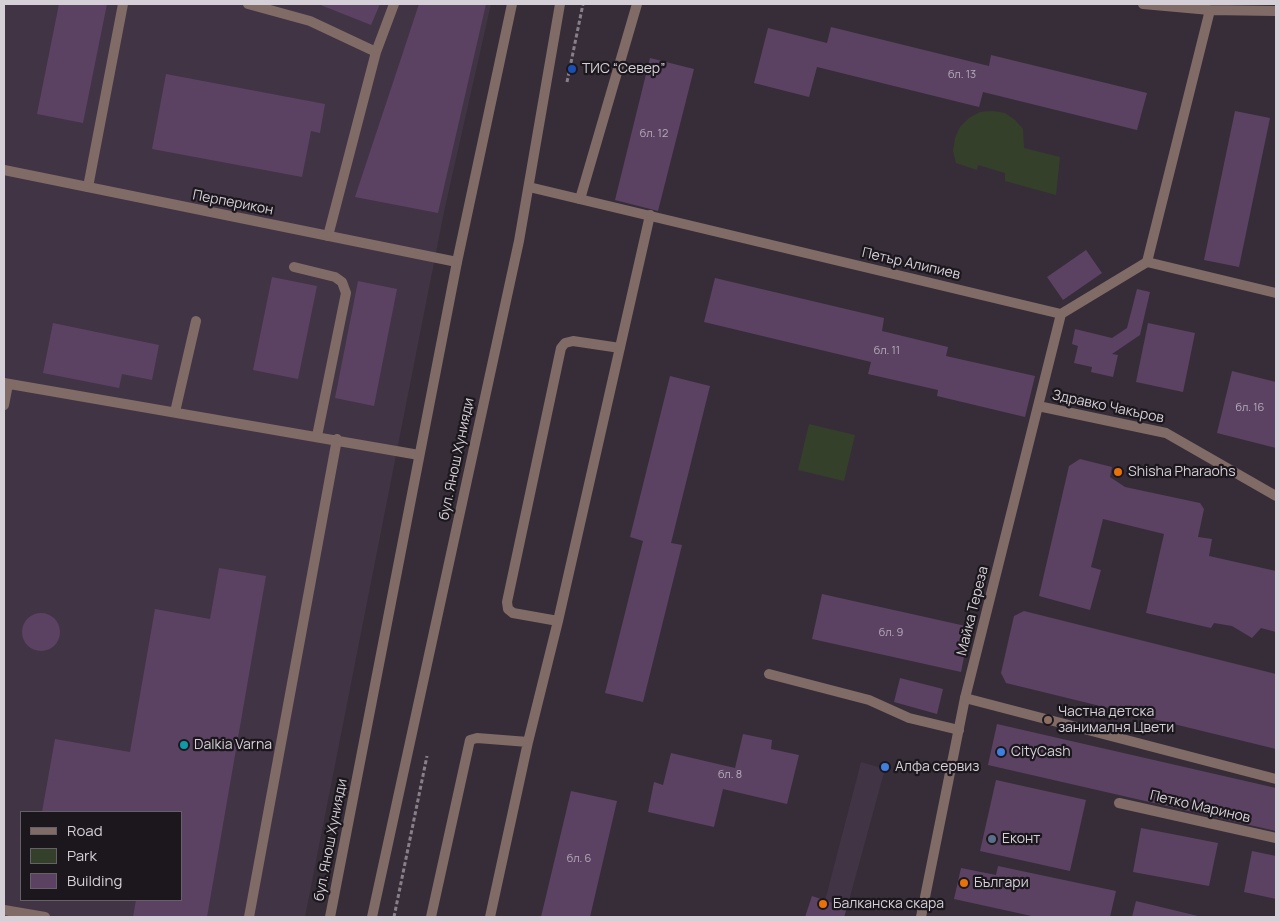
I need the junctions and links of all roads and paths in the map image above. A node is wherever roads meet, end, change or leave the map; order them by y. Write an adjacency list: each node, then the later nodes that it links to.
1 (123, 4): 12 (street)
2 (248, 4): 10 (street)
3 (394, 4): 10 (street)
4 (512, 4): 17 (street, бул. Янош Хунияди)
5 (560, 4): 13 (street, бул. Янош Хунияди)
6 (637, 4): 14 (street)
7 (1143, 4): 8 (street)
8 (1210, 10): 9 (street); 18 (street)
9 (1276, 11)
10 (376, 52): 16 (street)
11 (4, 170): 12 (street, Перперикон)
12 (88, 187): 16 (street, Перперикон)
13 (528, 187): 14 (street, Петър Алипиев); 44 (street, бул. Янош Хунияди)
14 (580, 199): 15 (street, Петър Алипиев)
15 (650, 215): 21 (street, Петър Алипиев); 23 (street)
16 (328, 236): 17 (street, Перперикон)
17 (457, 262): 30 (street, бул. Янош Хунияди)
18 (1147, 262): 20 (street); 21 (street)
19 (294, 267): 28 (street)
20 (1276, 293)
21 (1061, 314): 26 (street, Майка Тереза)
22 (196, 321): 27 (street)
23 (620, 348): 32 (street); 32 (street)
24 (6, 384): 25 (street); 27 (street)
25 (4, 406)
26 (1038, 406): 31 (street, Здравко Чакъров); 34 (street, Майка Тереза)
27 (175, 412): 28 (street)
28 (317, 436): 29 (street)
29 (336, 439): 30 (street); 42 (street)
30 (419, 455): 43 (street, бул. Янош Хунияди)
31 (1276, 496)
32 (558, 621): 36 (street)
33 (769, 674): 35 (street)
34 (965, 698): 35 (street, Майка Тереза); 37 (street)
35 (959, 730): 47 (street, Майка Тереза)
36 (528, 742): 45 (street); 46 (street)
37 (1276, 779)
38 (1119, 803): 39 (street, Петко Маринов)
39 (1276, 838)
40 (4, 910): 41 (street)
41 (46, 917)
42 (249, 917)
43 (330, 917)
44 (372, 917)
45 (431, 917)
46 (490, 917)
47 (921, 917)

